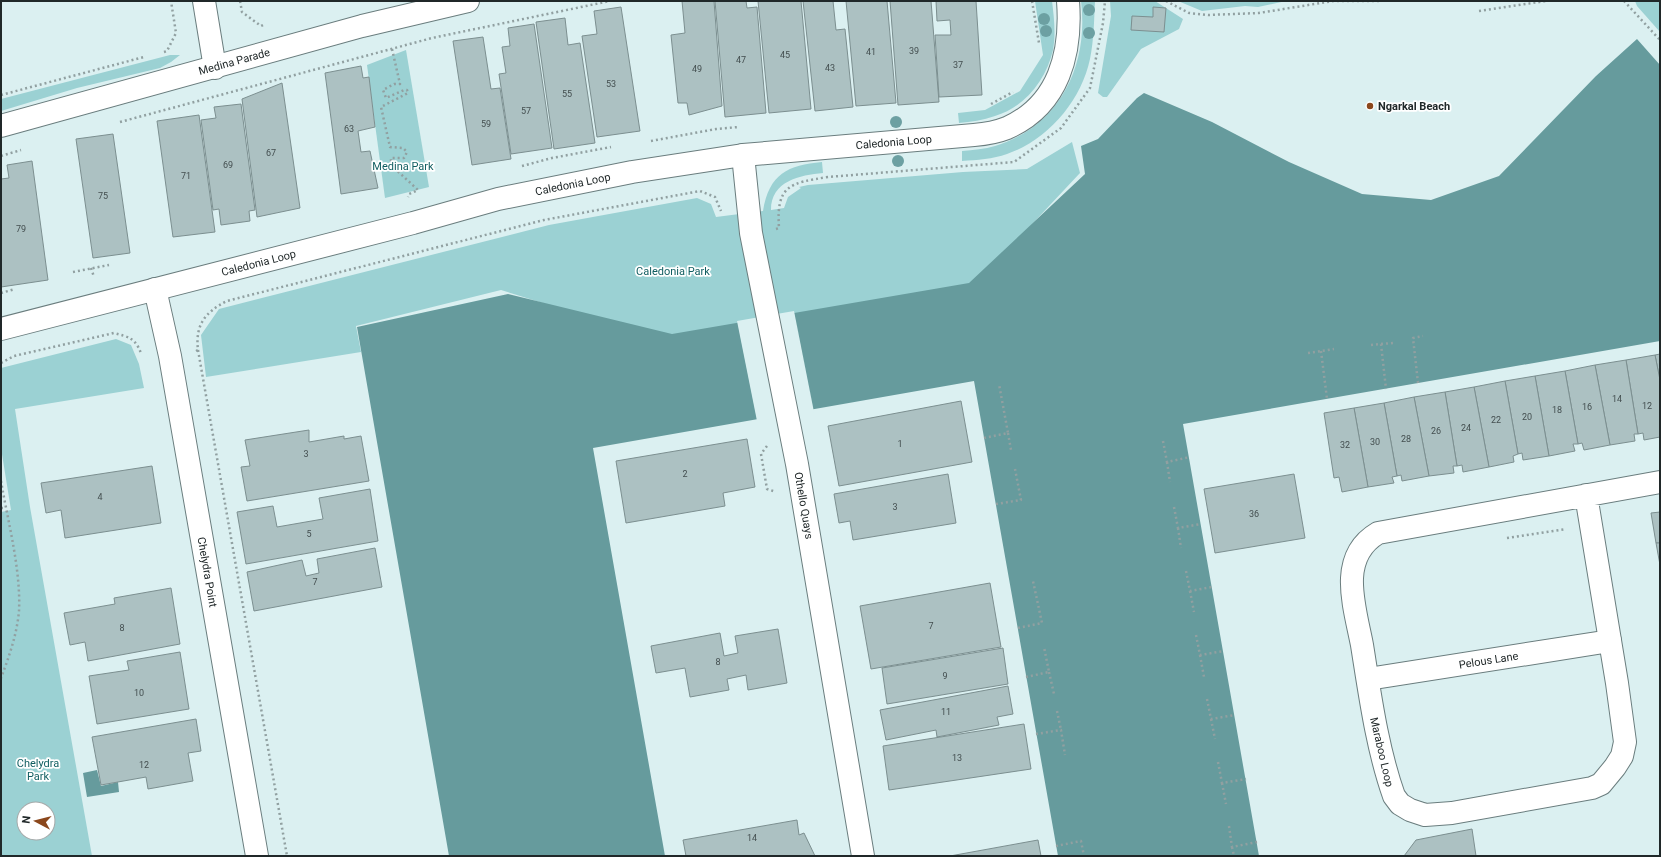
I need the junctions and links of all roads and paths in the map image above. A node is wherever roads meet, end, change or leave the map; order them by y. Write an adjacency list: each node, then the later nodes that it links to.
1 (171, 1): 16 (path)
2 (204, 1): 18 (street)
3 (240, 1): 13 (path)
4 (468, 1): 18 (street, Medina Parade)
5 (610, 1): 15 (path)
6 (1068, 1): 23 (street, Caledonia Loop)
7 (1166, 1): 8 (path)
8 (1333, 1): 9 (path)
9 (1379, 1)
10 (1546, 1): 12 (path)
11 (1624, 1): 14 (path)
12 (1479, 11)
13 (269, 24)
14 (1660, 40)
15 (392, 49): 20 (path); 25 (path)
16 (159, 53)
17 (152, 55): 19 (path)
18 (215, 68): 21 (street, Medina Parade)
19 (1, 95)
20 (119, 123)
21 (1, 126)
22 (23, 149): 24 (path)
23 (743, 155): 32 (street, Caledonia Loop); 107 (street, Othello Quays)
24 (1, 156)
25 (409, 203)
26 (722, 218): 40 (path)
27 (109, 265): 28 (path)
28 (91, 268): 29 (path); 30 (path)
29 (73, 272)
30 (94, 277)
31 (15, 289): 33 (path)
32 (155, 289): 34 (street, Caledonia Loop); 105 (street, Chelydra Point)
33 (1, 293)
34 (1, 329)
35 (1423, 336): 46 (path)
36 (1393, 343): 37 (path)
37 (1381, 344): 38 (path); 48 (path)
38 (1371, 345)
39 (1334, 349): 42 (path)
40 (198, 350): 41 (path); 106 (path)
41 (194, 351)
42 (1321, 351): 43 (path); 49 (path)
43 (1308, 353)
44 (141, 355): 45 (path)
45 (1, 363)
46 (1418, 383)
47 (999, 384): 50 (path)
48 (1386, 389)
49 (1327, 399)
50 (1008, 433): 51 (path); 54 (path)
51 (984, 438)
52 (1163, 441): 56 (path)
53 (768, 443): 61 (path)
54 (1011, 450)
55 (1190, 457): 56 (path)
56 (1167, 462): 59 (path)
57 (1015, 469): 63 (path)
58 (1, 481): 66 (path)
59 (1170, 482)
60 (1660, 482): 62 (street, Maraboo Loop)
61 (778, 492)
62 (1586, 495): 79 (street, Maraboo Loop); 87 (street, Maraboo Loop)
63 (996, 504)
64 (1174, 507): 68 (path)
65 (1, 508): 66 (path)
66 (6, 508): 86 (path)
67 (1201, 524): 68 (path)
68 (1178, 528): 71 (path)
69 (1570, 528): 70 (path)
70 (1502, 539)
71 (1181, 548)
72 (1186, 571): 75 (path)
73 (1033, 581): 77 (path)
74 (1212, 587): 75 (path)
75 (1190, 592): 76 (path)
76 (1194, 612)
77 (1018, 628)
78 (1196, 635): 82 (path)
79 (1610, 641): 87 (street, Pelous Lane); 87 (street, Maraboo Loop)
80 (1044, 646): 83 (path)
81 (1224, 651): 82 (path)
82 (1200, 655): 85 (path)
83 (1049, 672): 84 (path); 88 (path)
84 (1026, 677)
85 (1204, 677)
86 (1, 678)
87 (1368, 679)
88 (1054, 694)
89 (1207, 698): 92 (path)
90 (1057, 711): 93 (path)
91 (1235, 715): 92 (path)
92 (1211, 719): 95 (path)
93 (1061, 730): 94 (path); 96 (path)
94 (1036, 734)
95 (1215, 739)
96 (1065, 755)
97 (1218, 762): 99 (path)
98 (1246, 779): 99 (path)
99 (1222, 783): 100 (path)
100 (1226, 804)
101 (1229, 826): 104 (path)
102 (1257, 842): 104 (path)
103 (1056, 846): 108 (path)
104 (1232, 847): 109 (path)
105 (257, 856)
106 (287, 856)
107 (863, 856)
108 (1084, 856)
109 (1234, 856)

